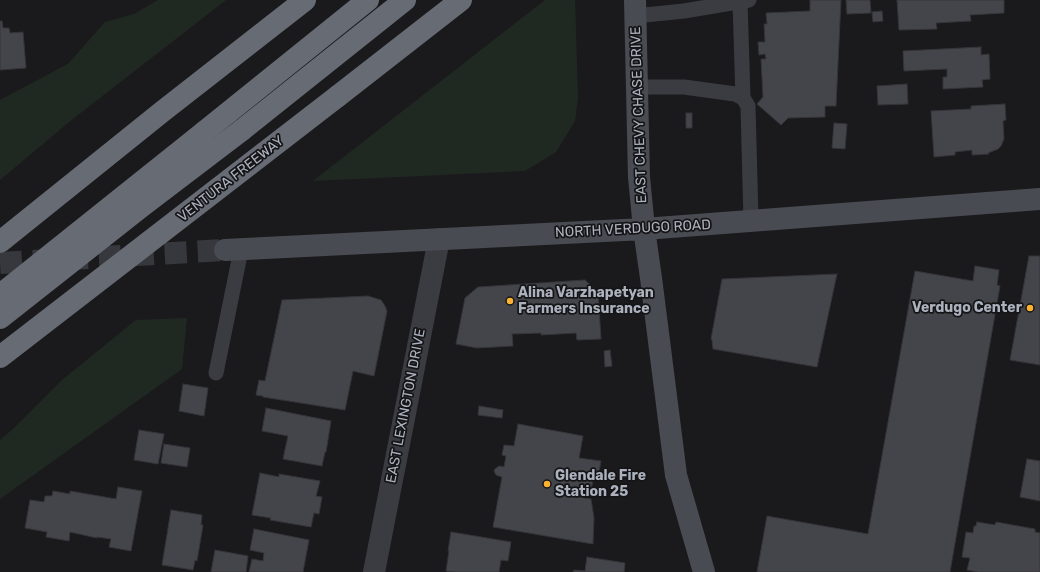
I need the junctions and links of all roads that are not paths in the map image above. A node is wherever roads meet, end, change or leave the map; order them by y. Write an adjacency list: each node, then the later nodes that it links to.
1 (287, 0): 10 (highway)
2 (305, 0): 10 (highway)
3 (368, 0): 17 (highway, bridge)
4 (405, 0): 18 (highway, bridge)
5 (461, 0): 19 (highway, VENTURA FREEWAY, bridge)
6 (744, 1): 7 (lane); 9 (lane)
7 (635, 8): 8 (main road, EAST CHEVY CHASE DRIVE)
8 (637, 87): 9 (lane); 13 (main road, EAST CHEVY CHASE DRIVE)
9 (743, 98): 12 (lane)
10 (163, 111): 15 (highway)
11 (1040, 198): 12 (main road, NORTH VERDUGO ROAD)
12 (751, 221): 13 (main road, NORTH VERDUGO ROAD)
13 (644, 229): 14 (main road, NORTH VERDUGO ROAD); 22 (main road, EAST CHEVY CHASE DRIVE)
14 (439, 239): 16 (main road, NORTH VERDUGO ROAD); 21 (street, EAST LEXINGTON DRIVE)
15 (0, 242)
16 (233, 250): 20 (lane)
17 (0, 295)
18 (0, 318)
19 (0, 357)
20 (216, 373)
21 (374, 572)
22 (704, 572)

